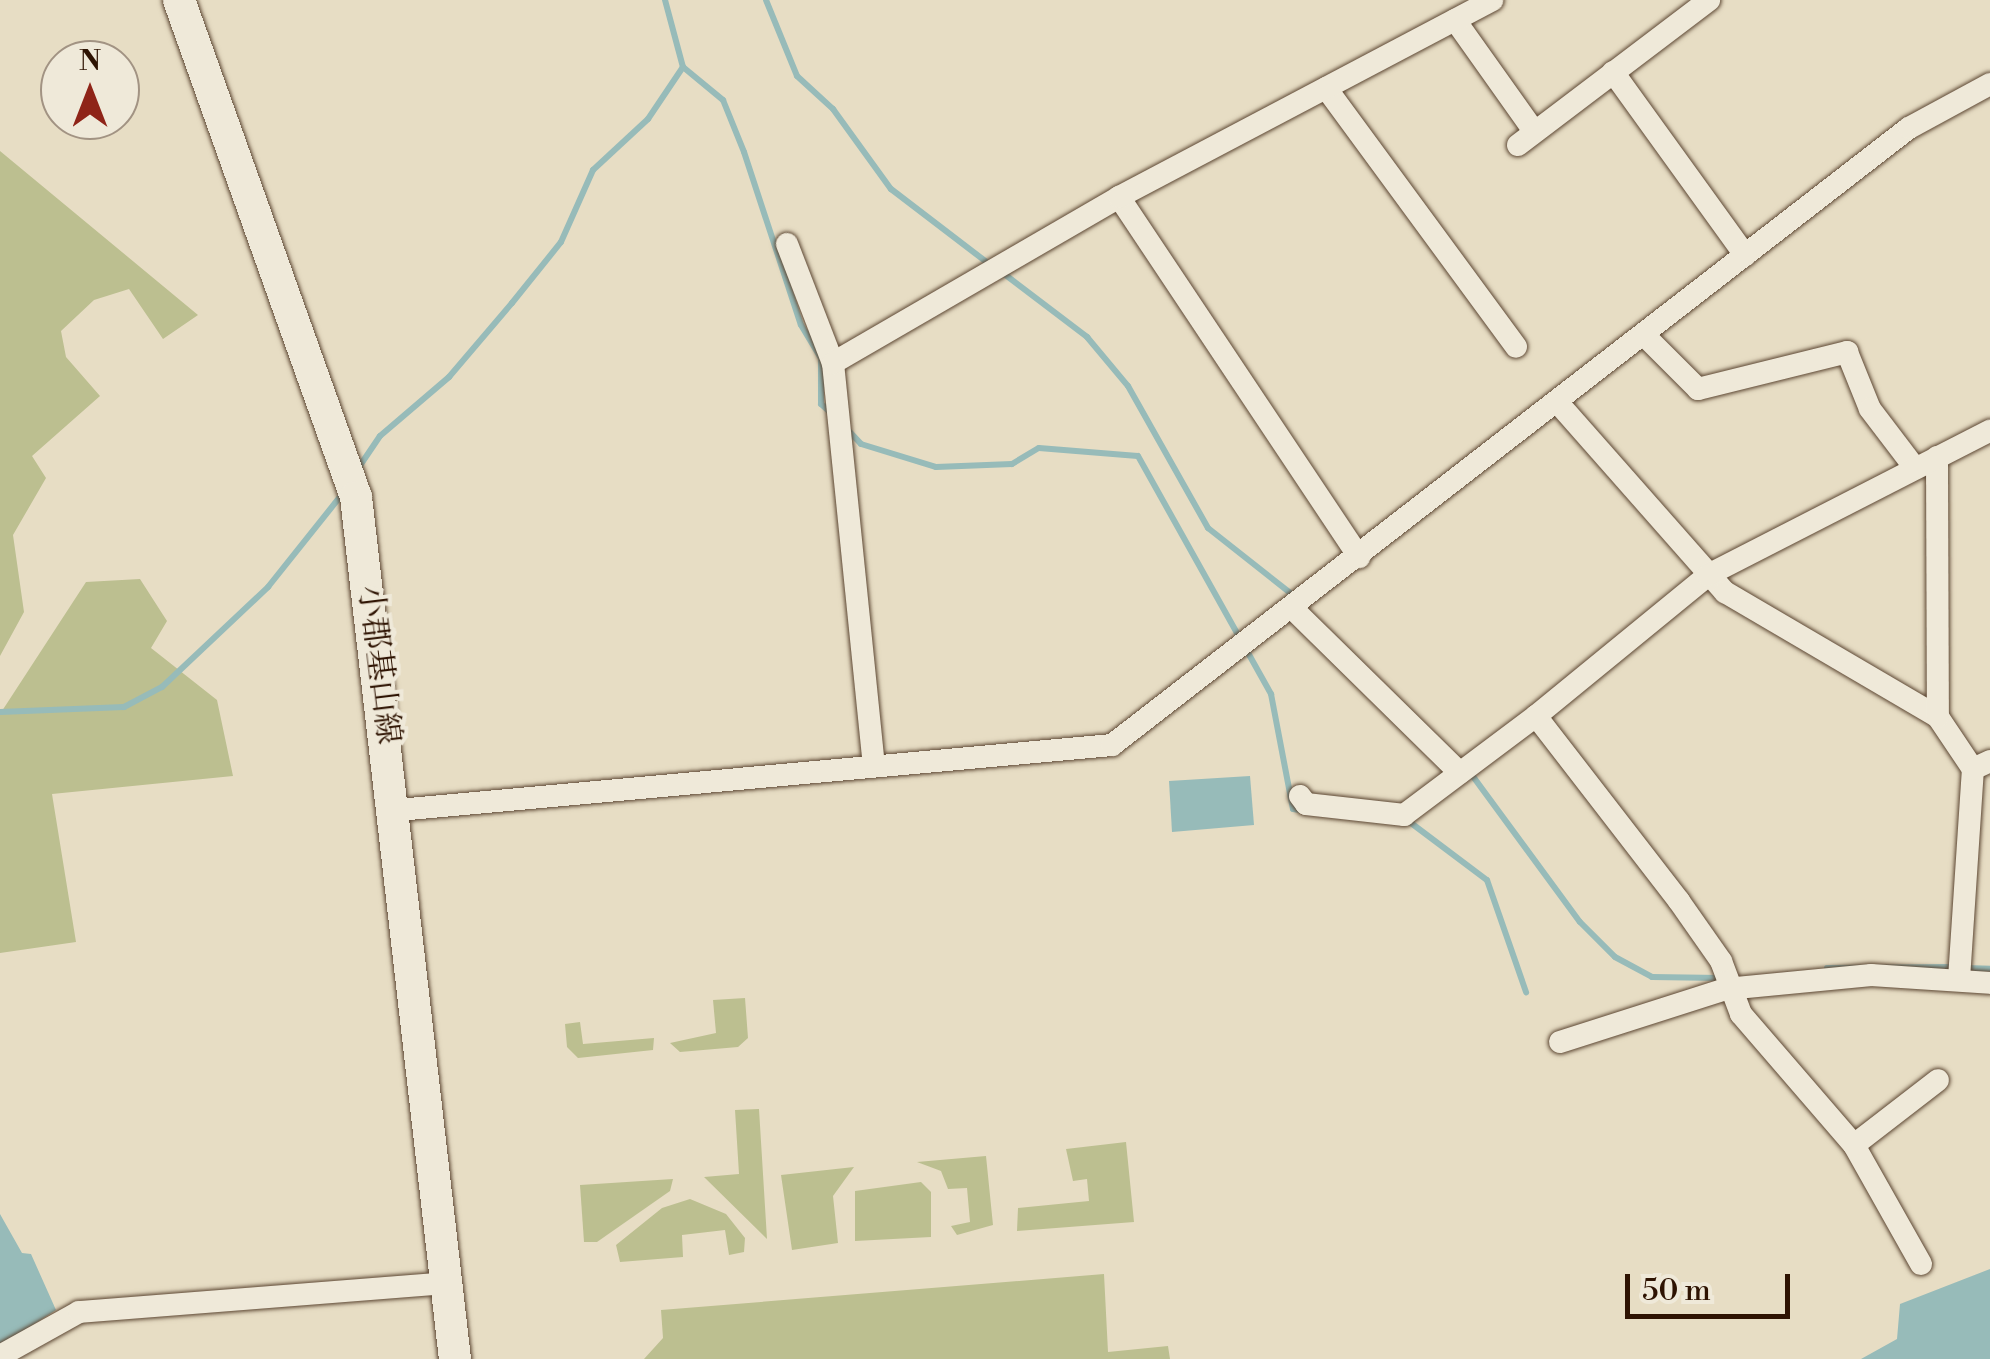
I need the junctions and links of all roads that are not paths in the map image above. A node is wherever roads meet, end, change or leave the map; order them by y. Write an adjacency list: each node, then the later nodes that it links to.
1 (179, 0): 27 (main road, 小郡基山線)
2 (1492, 0): 4 (street)
3 (1709, 0): 5 (street)
4 (1456, 20): 5 (street); 7 (street)
5 (1613, 72): 10 (street)
6 (1990, 84): 10 (street)
7 (1326, 88): 8 (street); 12 (street)
8 (1120, 197): 13 (street); 18 (street)
9 (787, 244): 13 (street)
10 (1746, 255): 11 (street)
11 (1645, 336): 14 (street); 17 (street)
12 (1516, 348)
13 (834, 363): 23 (street)
14 (1560, 404): 18 (street); 19 (street)
15 (1990, 431): 16 (street)
16 (1936, 457): 17 (street); 22 (street)
17 (1914, 468): 19 (street)
18 (1360, 557): 20 (street)
19 (1708, 575): 21 (street); 22 (street)
20 (1292, 608): 23 (street); 25 (street)
21 (1536, 716): 25 (street); 30 (street)
22 (1938, 717): 24 (street)
23 (874, 764): 27 (street)
24 (1981, 765): 28 (street)
25 (1460, 774): 26 (street)
26 (1300, 796)
27 (398, 810): 35 (main road, 小郡基山線)
28 (1960, 979): 29 (street); 30 (street)
29 (1990, 983)
30 (1726, 989): 31 (street); 33 (street)
31 (1560, 1042)
32 (1938, 1080): 33 (street)
33 (1854, 1145): 34 (street)
34 (1921, 1264)
35 (448, 1284): 36 (street); 37 (main road, 小郡基山線)
36 (3, 1356)
37 (455, 1359)

